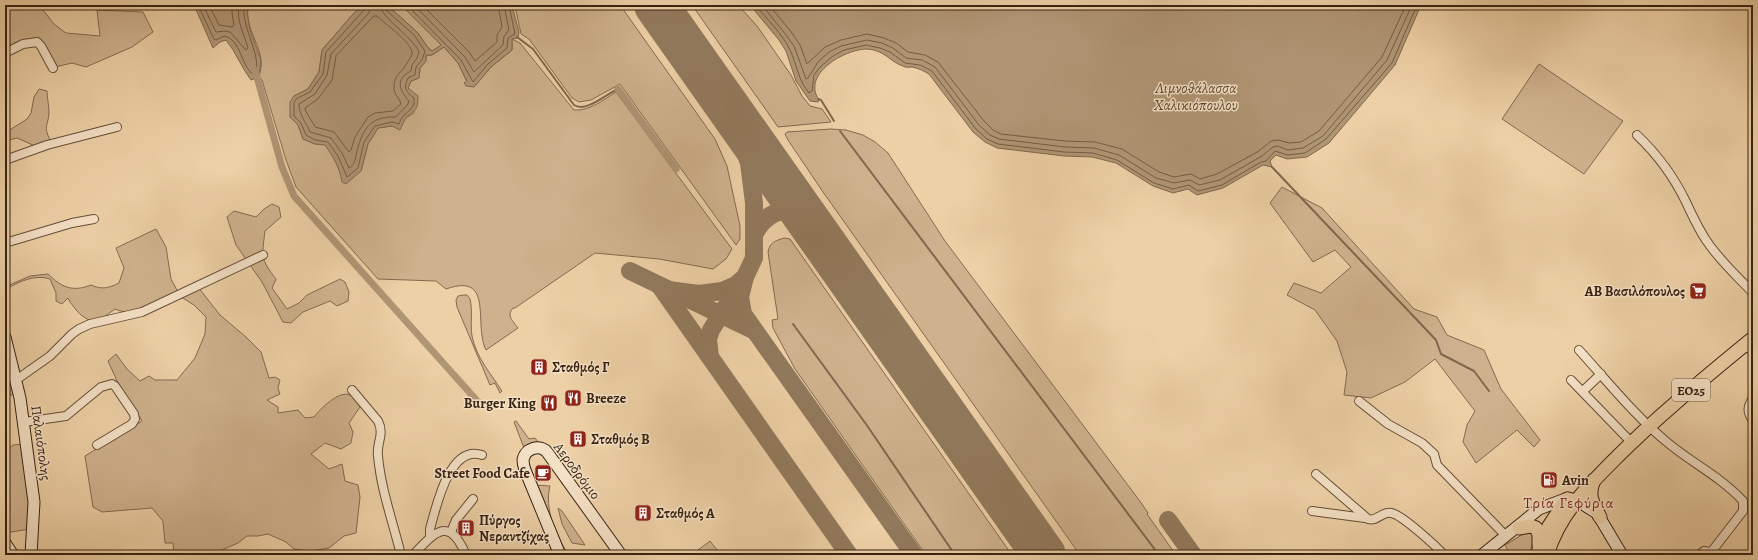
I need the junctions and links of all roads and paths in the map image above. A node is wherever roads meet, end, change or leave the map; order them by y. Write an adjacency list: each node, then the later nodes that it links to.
1 (5, 53): 2 (street)
2 (52, 68)
3 (117, 127): 5 (street)
4 (1637, 135): 9 (street)
5 (5, 160)
6 (94, 219): 7 (street)
7 (5, 244)
8 (263, 255): 14 (street)
9 (1753, 293)
10 (5, 338): 14 (main road, Παλαιόπολης)
11 (1750, 345): 22 (main road, ΕΟ25)
12 (1579, 350): 13 (street)
13 (1601, 374): 17 (street); 22 (street)
14 (16, 380): 21 (main road, Παλαιόπολης)
15 (1571, 380): 17 (street)
16 (352, 390): 41 (street)
17 (1583, 391): 23 (street)
18 (1753, 398): 20 (street)
19 (1359, 401): 35 (street)
20 (1753, 421)
21 (24, 422): 24 (street); 40 (main road, Παλαιόπολης)
22 (1649, 427): 23 (main road, ΕΟ25); 49 (street)
23 (1631, 442): 27 (main road, ΕΟ25); 29 (main road, ΕΟ25)
24 (97, 445)
25 (482, 455): 36 (street)
26 (1316, 474): 32 (street)
27 (1595, 479): 29 (main road, ΕΟ25); 31 (main road)
28 (473, 499): 34 (street)
29 (1570, 506): 31 (main road); 33 (main road); 35 (main road); 38 (main road, ΕΟ25)
30 (1312, 511): 32 (street)
31 (1600, 517): 33 (main road)
32 (1366, 518): 46 (street)
33 (1606, 530): 48 (main road)
34 (451, 532): 36 (street); 43 (street)
35 (1512, 533): 38 (main road); 47 (main road)
36 (430, 537): 42 (street)
37 (5, 543): 39 (main road)
38 (1541, 554)
39 (13, 555)
40 (31, 555)
41 (401, 555)
42 (413, 555)
43 (466, 555)
44 (560, 555): 45 (main road, Αεροδρόμιο)
45 (621, 555)
46 (1444, 555)
47 (1482, 555)
48 (1622, 555)
49 (1699, 555)

